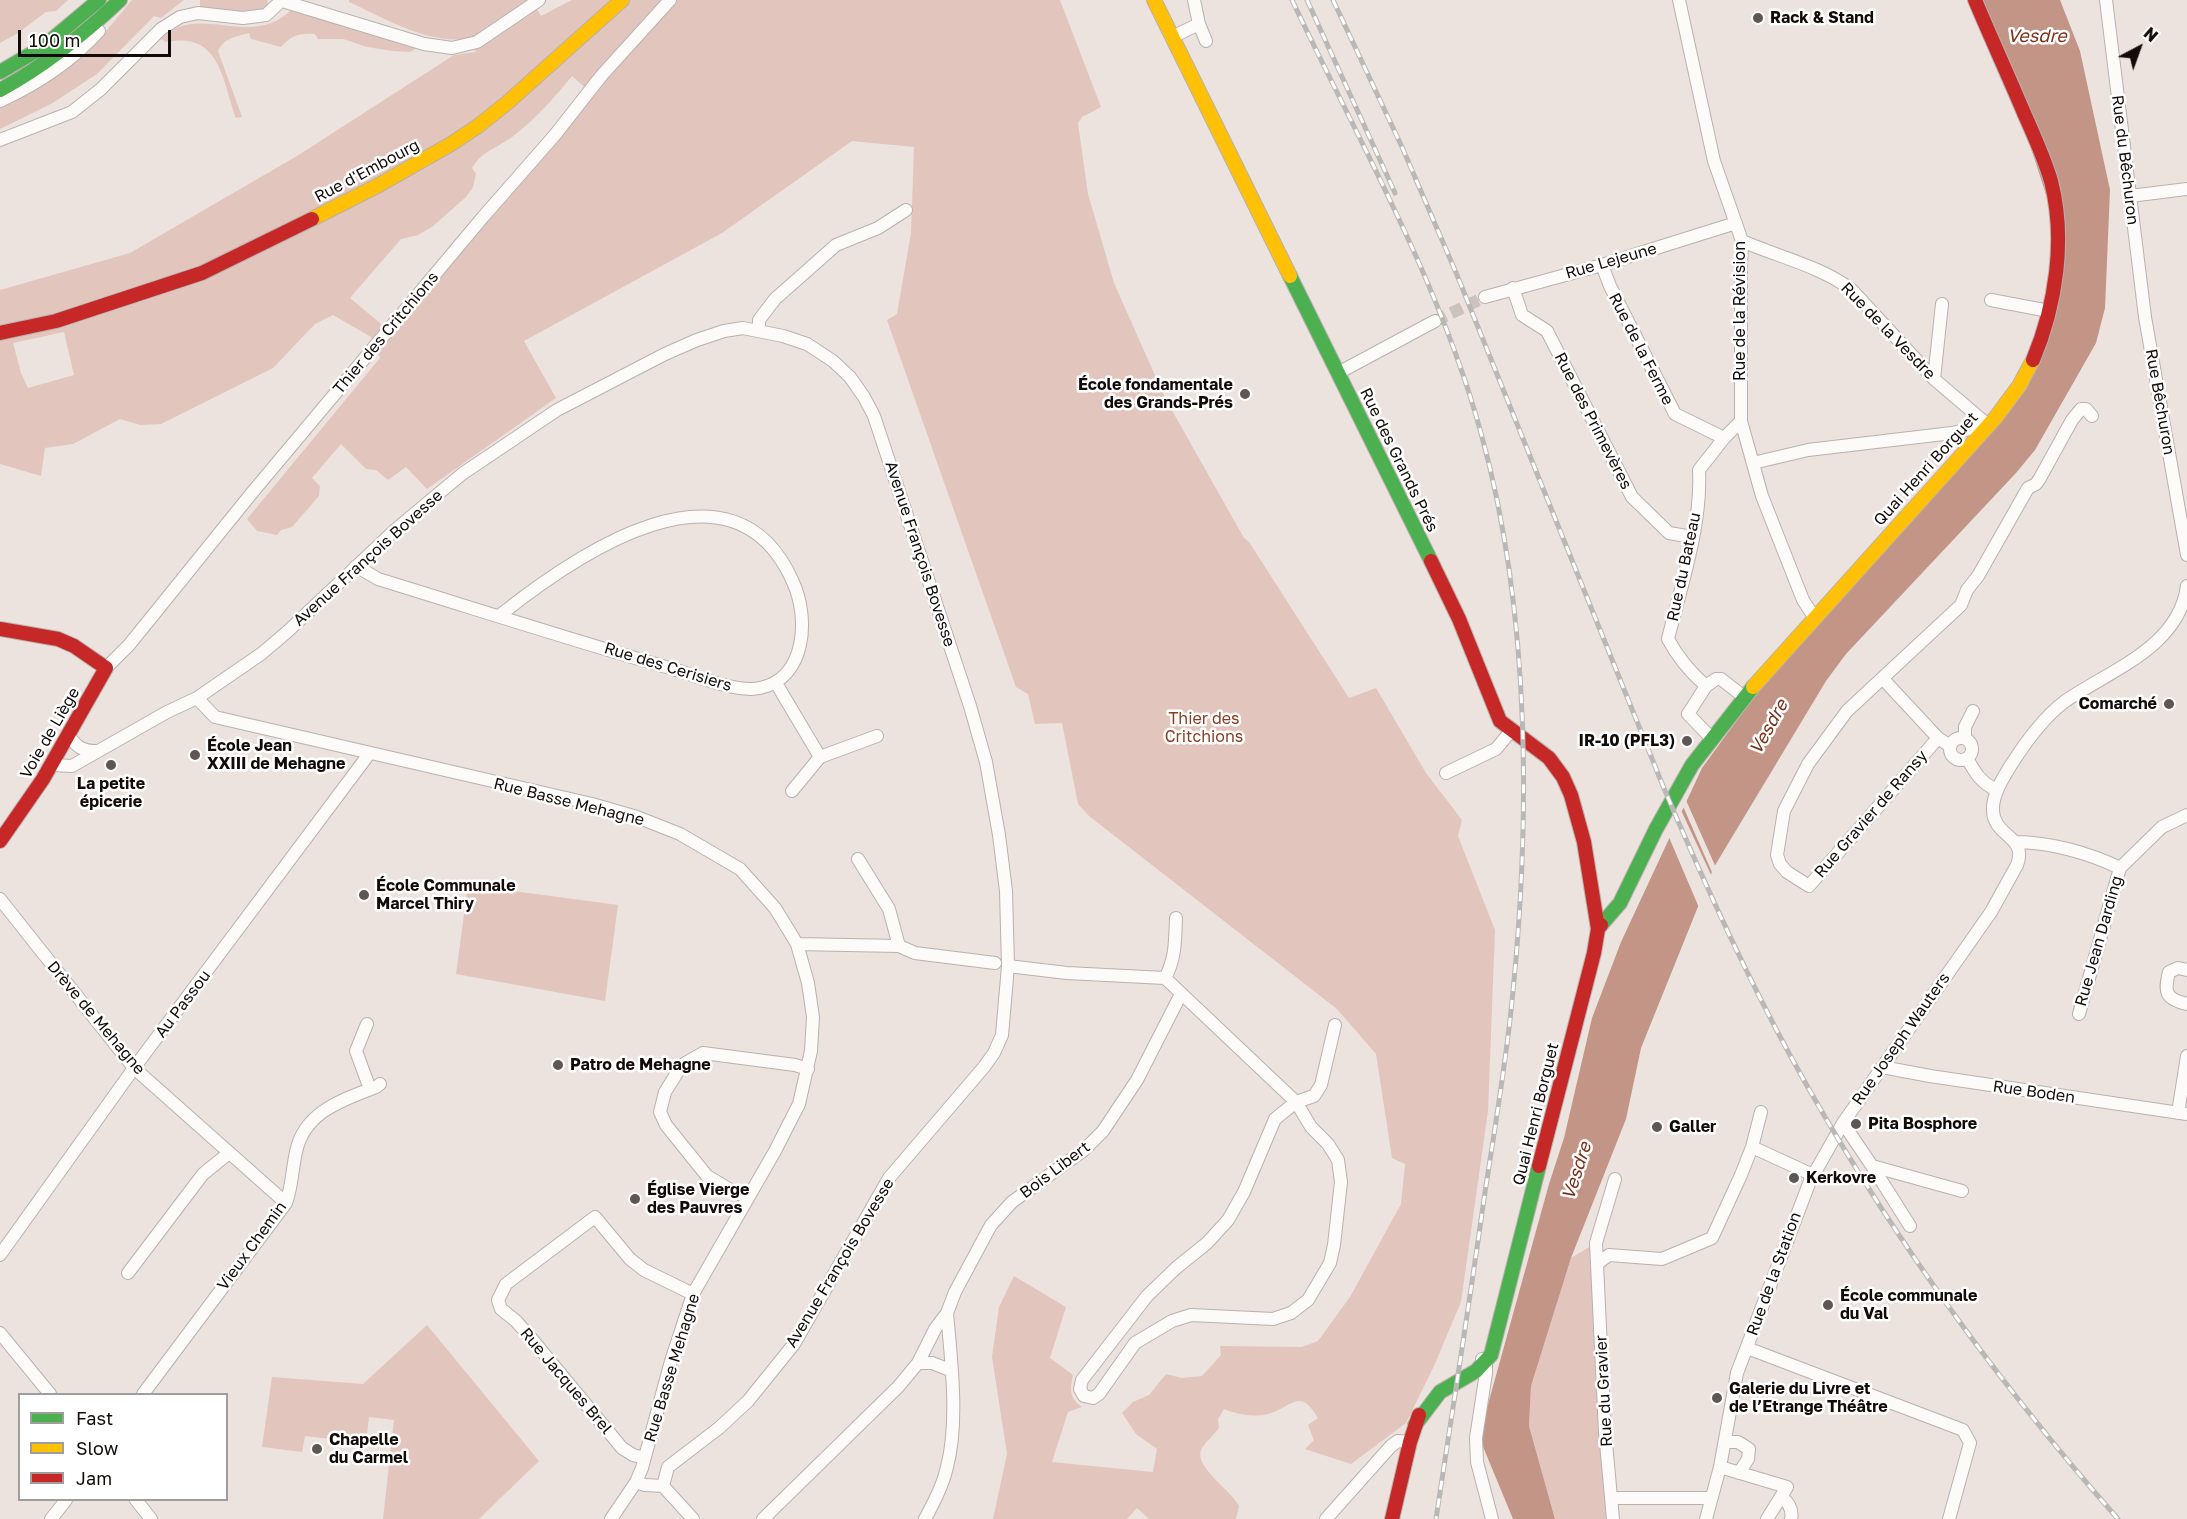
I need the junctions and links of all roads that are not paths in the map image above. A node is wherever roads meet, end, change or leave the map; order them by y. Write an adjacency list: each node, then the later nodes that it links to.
1 (80, 0): 16 (main road)
2 (99, 0): 17 (main road)
3 (120, 0): 18 (main road); 19 (street)
4 (280, 0): 5 (street); 20 (street)
5 (539, 0)
6 (622, 0): 35 (main road, Rue d'Embourg)
7 (670, 0): 50 (street, Thier des Critchions)
8 (1154, 0): 14 (main road, Rue des Grands Prés)
9 (1194, 0): 13 (street)
10 (1679, 0): 24 (street, Rue de la Révision)
11 (1975, 0): 31 (main road, Quai Henri Borguet)
12 (2106, 0): 22 (street, Rue du Bêchuron)
13 (1199, 24): 14 (street); 15 (street)
14 (1172, 37): 36 (main road, Rue des Grands Prés)
15 (1206, 41)
16 (0, 57)
17 (0, 72)
18 (0, 90)
19 (0, 101)
20 (0, 140)
21 (2187, 189): 22 (street)
22 (2130, 196): 32 (street, Rue du Bêchuron)
23 (906, 210): 34 (street)
24 (1736, 223): 25 (street, Rue de la Révision); 26 (street, Rue Lejeune)
25 (1742, 241): 37 (street, Rue de la Vesdre); 39 (street, Rue de la Révision)
26 (1602, 265): 27 (street, Rue Lejeune); 41 (street, Rue de la Ferme)
27 (1514, 288): 28 (street, Rue Lejeune); 43 (street, Rue des Primevères)
28 (1485, 297)
29 (1991, 300): 31 (street)
30 (1942, 304): 37 (street)
31 (2049, 311): 40 (main road, Quai Henri Borguet)
32 (2145, 319): 44 (street, Rue Bêchuron)
33 (1435, 321): 36 (street)
34 (759, 330): 45 (street, Avenue François Bovesse); 85 (street, Avenue François Bovesse)
35 (0, 333)
36 (1338, 373): 57 (main road, Rue des Grands Prés)
37 (1934, 379): 40 (street, Rue de la Vesdre)
38 (2092, 416): 51 (street, Rue Gravier de Ransy)
39 (1741, 422): 41 (street); 42 (street, Rue de la Révision)
40 (1988, 425): 42 (street); 48 (main road, Quai Henri Borguet)
41 (1725, 438): 43 (street, Rue du Bateau)
42 (1753, 463): 48 (street, Rue de la Révision)
43 (1692, 537): 53 (street, Rue du Bateau)
44 (2187, 555)
45 (356, 566): 47 (street, Rue des Cerisiers); 55 (street, Avenue François Bovesse)
46 (2187, 593): 70 (street)
47 (499, 616): 52 (street, Rue des Cerisiers); 52 (street)
48 (1814, 617): 54 (main road, Quai Henri Borguet)
49 (0, 629): 50 (main road)
50 (106, 668): 58 (main road, Voie de Liège)
51 (1883, 679): 60 (street, Rue Gravier de Ransy); 60 (street, Rue Gravier de Ransy)
52 (776, 683): 66 (street)
53 (1706, 686): 54 (street); 62 (street)
54 (1744, 697): 62 (main road, Quai Henri Borguet)
55 (197, 698): 64 (street, Avenue François Bovesse); 65 (street, Rue Basse Mehagne)
56 (1973, 711): 61 (street)
57 (1511, 731): 69 (street); 78 (main road, Rue des Grands Prés)
58 (69, 736): 64 (street); 68 (main road, Voie de Liège)
59 (877, 736): 66 (street)
60 (1938, 738): 63 (street, Rue Gravier de Ransy)
61 (1965, 738): 63 (street); 67 (street)
62 (1712, 739): 79 (main road, Quai Henri Borguet)
63 (1950, 746): 67 (street)
64 (96, 751): 68 (street, Avenue François Bovesse)
65 (369, 754): 82 (street, Rue Basse Mehagne); 95 (street, Au Passou)
66 (820, 757): 71 (street)
67 (1967, 758): 70 (street)
68 (52, 765): 73 (main road, Voie de Liège)
69 (1446, 772)
70 (1997, 790): 74 (street)
71 (792, 791)
72 (2187, 815): 76 (street)
73 (0, 841)
74 (2015, 842): 76 (street); 94 (street, Rue Joseph Wauters)
75 (858, 859): 83 (street)
76 (2120, 868): 90 (street, Rue Jean Darding)
77 (0, 899): 95 (street, Drève de Mehagne)
78 (1595, 900): 79 (main road); 81 (main road, Rue des Grands Prés)
79 (1620, 903): 81 (main road, Quai Henri Borguet)
80 (1176, 918): 87 (street)
81 (1598, 929): 117 (main road, Quai Henri Borguet)
82 (797, 944): 83 (street); 96 (street, Rue Basse Mehagne)
83 (899, 946): 84 (street)
84 (995, 963)
85 (1008, 966): 87 (street); 128 (street, Avenue François Bovesse)
86 (2187, 970): 89 (street)
87 (1165, 978): 88 (street)
88 (1180, 994): 97 (street); 114 (street, Bois Libert)
89 (2187, 1004)
90 (2079, 1014)
91 (367, 1024): 108 (street, Vieux Chemin)
92 (1335, 1025): 97 (street)
93 (2187, 1056): 99 (street)
94 (1882, 1067): 99 (street, Rue Boden); 100 (street, Rue Joseph Wauters)
95 (134, 1068): 102 (street, Drève de Mehagne); 110 (street, Au Passou)
96 (808, 1069): 107 (street, Rue Basse Mehagne); 107 (street)
97 (1296, 1102): 97 (street)
98 (1761, 1112): 101 (street)
99 (2182, 1114)
100 (1843, 1123): 103 (street); 104 (street, Rue Joseph Wauters)
101 (1752, 1147): 104 (street); 111 (street)
102 (229, 1153): 108 (street, Drève de Mehagne); 112 (street)
103 (1872, 1166): 106 (street); 109 (street)
104 (1813, 1175): 116 (street, Rue de la Station)
105 (1615, 1179): 111 (street, Rue du Gravier)
106 (1962, 1191)
107 (747, 1197): 113 (street, Rue Basse Mehagne)
108 (285, 1203): 121 (street, Vieux Chemin)
109 (1910, 1226)
110 (0, 1256)
111 (1598, 1263): 130 (street, Rue du Gravier)
112 (128, 1273)
113 (693, 1294): 124 (street, Rue Basse Mehagne); 124 (street, Rue Jacques Brel)
114 (948, 1313): 118 (street, Bois Libert); 119 (street, Bois Libert)
115 (0, 1333): 120 (street)
116 (1747, 1348): 123 (street, Rue de la Station); 147 (street)
117 (1482, 1360): 122 (main road); 142 (street)
118 (918, 1363): 119 (street); 138 (street, Bois Libert)
119 (950, 1370): 139 (street, Bois Libert)
120 (48, 1393)
121 (144, 1393)
122 (1410, 1442): 140 (street); 141 (main road)
123 (1725, 1442): 125 (street, Rue de la Station); 126 (street)
124 (644, 1458): 127 (street, Rue Basse Mehagne)
125 (1720, 1467): 126 (street); 131 (street, Rue de la Station)
126 (1739, 1473): 129 (street)
127 (636, 1482): 128 (street); 136 (street, Rue Basse Mehagne)
128 (663, 1485): 137 (street)
129 (1782, 1497): 145 (street); 146 (street)
130 (1611, 1498): 131 (street); 143 (street, Rue du Gravier)
131 (1711, 1498): 144 (street, Rue de la Station)
132 (65, 1501): 134 (street)
133 (137, 1501): 135 (street)
134 (51, 1519)
135 (151, 1519)
136 (611, 1519)
137 (693, 1519)
138 (763, 1519)
139 (925, 1519)
140 (1326, 1519)
141 (1392, 1519)
142 (1492, 1519)
143 (1613, 1519)
144 (1706, 1519)
145 (1767, 1519)
146 (1791, 1519)
147 (1949, 1519)

